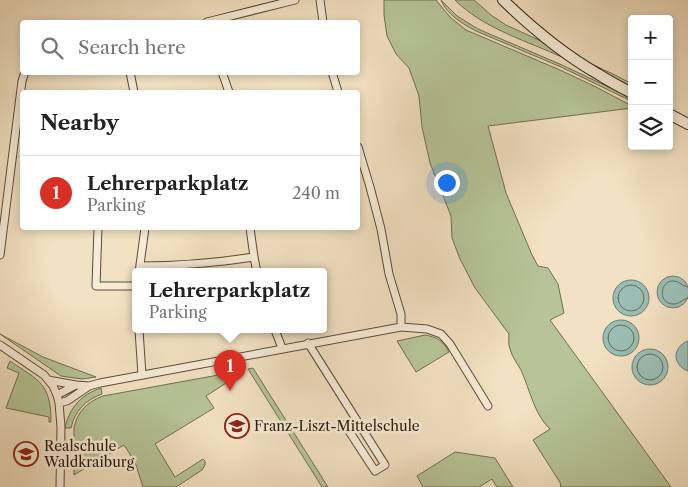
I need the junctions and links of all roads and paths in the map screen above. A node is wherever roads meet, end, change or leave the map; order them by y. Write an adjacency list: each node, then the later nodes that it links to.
1 (295, 0): 4 (street)
2 (320, 0): 5 (street)
3 (503, 0): 14 (main road)
4 (215, 20)
5 (323, 20)
6 (24, 75): 10 (street)
7 (131, 75): 11 (street)
8 (223, 75): 12 (street)
9 (333, 75): 13 (street)
10 (21, 90)
11 (134, 90)
12 (228, 90)
13 (337, 90)
14 (628, 91)
15 (20, 97): 22 (street)
16 (673, 116): 17 (main road)
17 (688, 124)
18 (360, 154): 28 (street)
19 (98, 230): 27 (street)
20 (145, 230): 24 (street)
21 (250, 230): 23 (street)
22 (0, 255)
23 (254, 257): 25 (street); 26 (street)
24 (139, 268)
25 (152, 268)
26 (256, 268)
27 (132, 286)
28 (401, 327): 31 (street); 40 (street)
29 (139, 333): 34 (street)
30 (276, 333): 33 (street)
31 (308, 343): 33 (street); 41 (street)
32 (0, 345): 35 (street)
33 (282, 348): 34 (street)
34 (142, 375): 37 (street)
35 (48, 380): 36 (street); 38 (street)
36 (76, 385): 37 (street); 38 (street)
37 (89, 386): 39 (street)
38 (57, 395): 39 (street)
39 (59, 403): 42 (street)
40 (488, 406)
41 (356, 418): 41 (street)
42 (60, 487)

